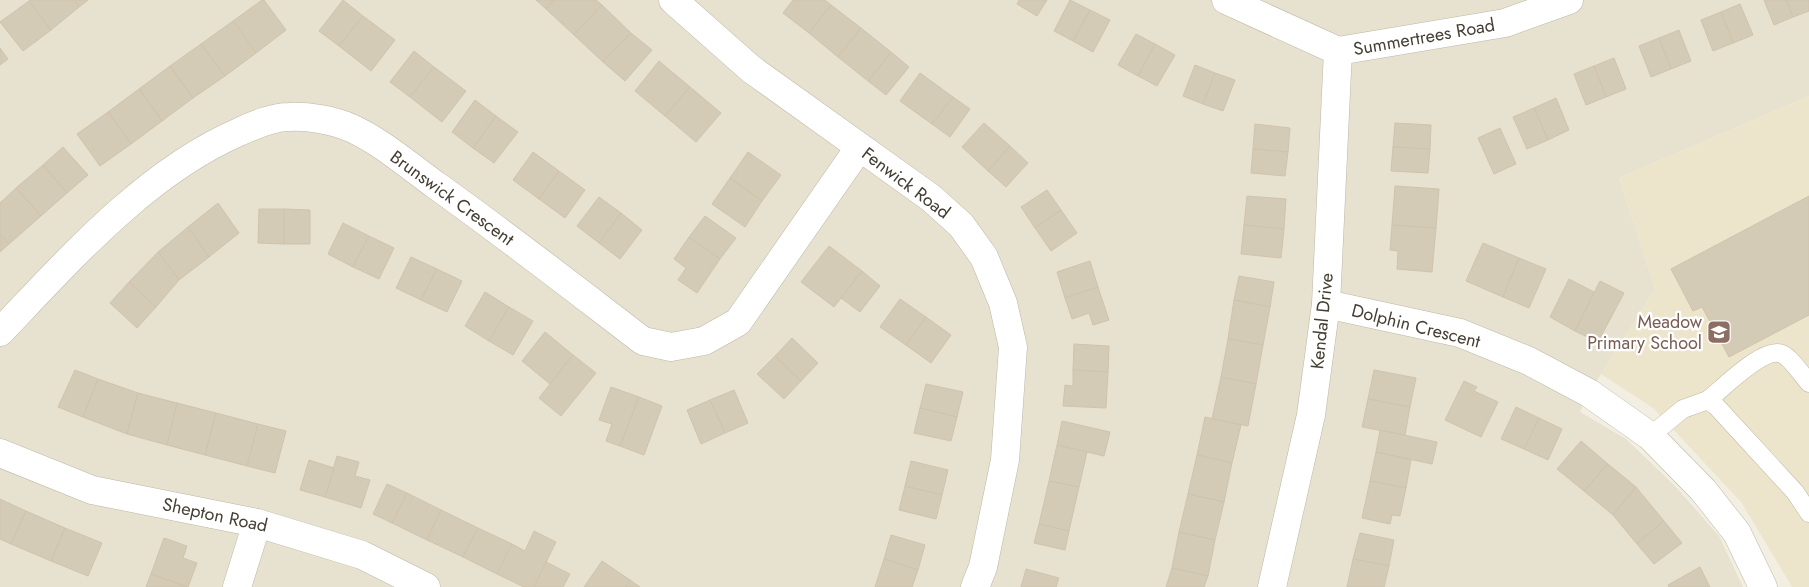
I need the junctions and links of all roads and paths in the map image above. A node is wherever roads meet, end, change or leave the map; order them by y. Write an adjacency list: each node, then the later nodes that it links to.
1 (673, 0): 5 (street, Fenwick Road)
2 (1226, 0): 4 (street, Summertrees Road)
3 (1569, 0): 4 (street, Summertrees Road)
4 (1338, 51): 6 (street, Kendal Drive)
5 (859, 148): 7 (street, Brunswick Crescent); 16 (street, Fenwick Road)
6 (1326, 304): 10 (street, Dolphin Crescent); 17 (street, Kendal Drive)
7 (0, 332)
8 (1809, 383): 9 (lane)
9 (1708, 400): 10 (lane); 12 (lane)
10 (1650, 436): 18 (street, Dolphin Crescent)
11 (0, 453): 13 (street, Shepton Road)
12 (1809, 512)
13 (257, 523): 14 (street); 15 (street, Shepton Road)
14 (238, 587)
15 (426, 587)
16 (975, 587)
17 (1272, 587)
18 (1763, 587)

